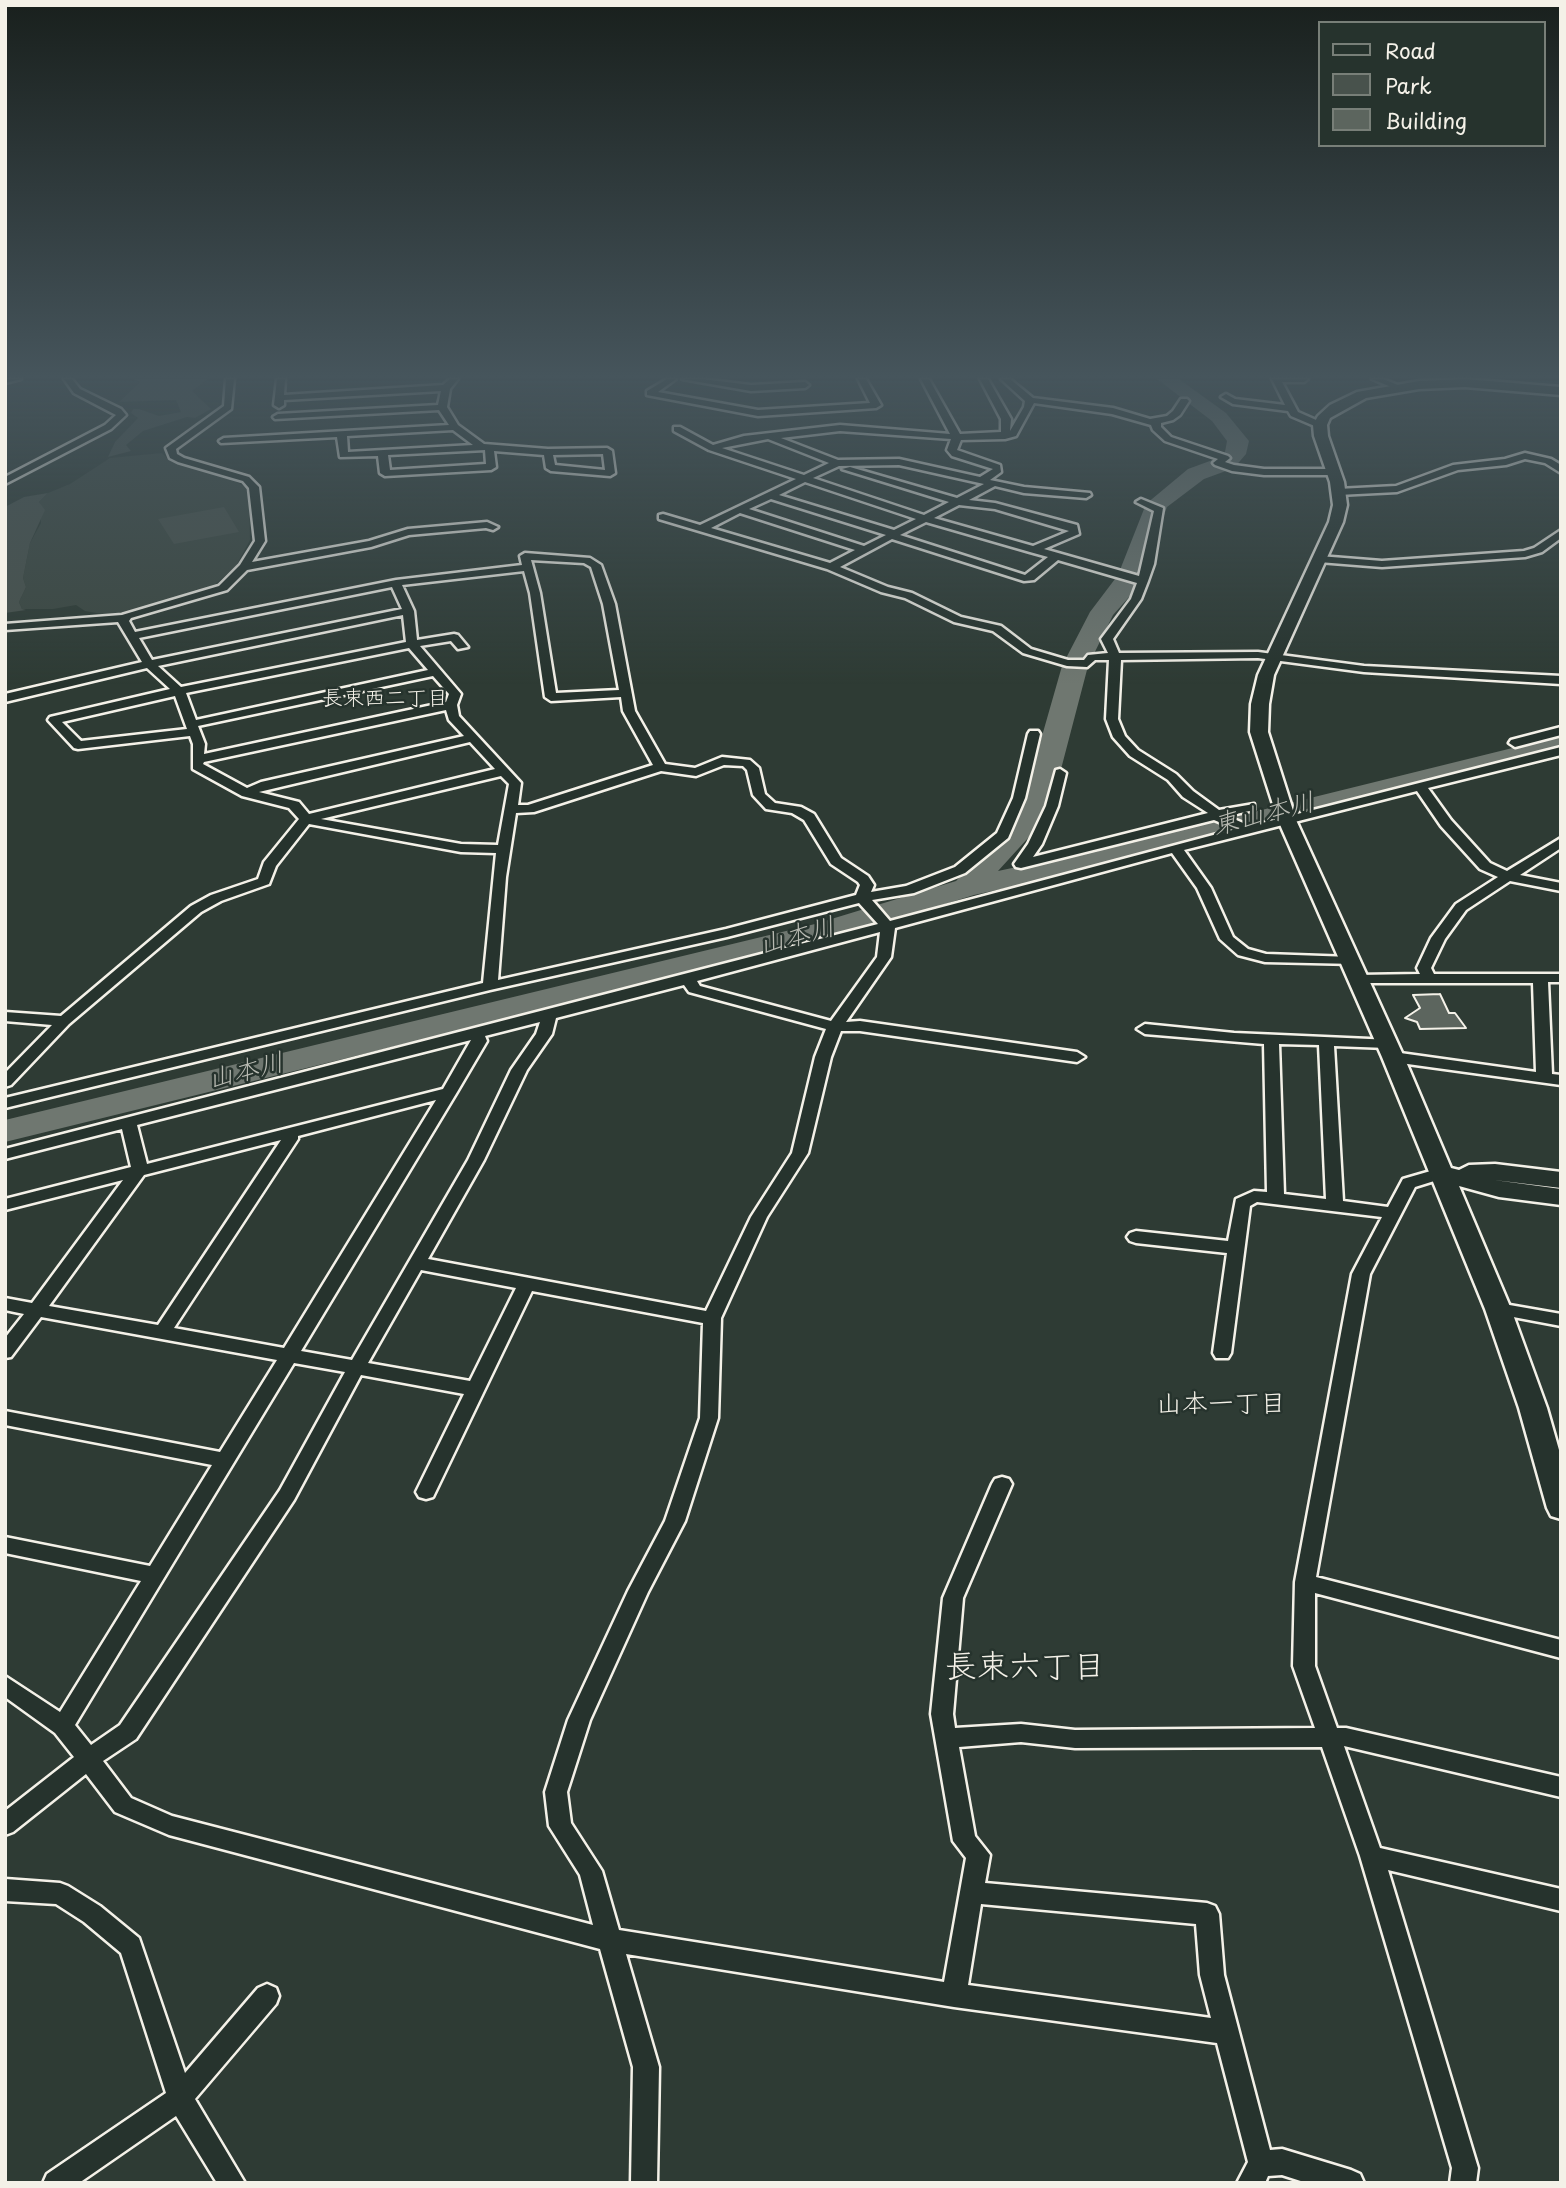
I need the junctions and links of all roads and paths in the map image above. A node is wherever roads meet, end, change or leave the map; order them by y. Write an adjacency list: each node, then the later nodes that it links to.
1 (248, 481): 26 (street)
2 (799, 481): 10 (street)
3 (814, 481): 17 (street)
4 (891, 481): 12 (street)
5 (989, 481): 9 (street); 12 (street)
6 (1335, 481): 8 (street)
7 (1418, 481): 8 (street)
8 (1338, 492): 25 (street)
9 (1043, 493): 11 (street); 16 (street)
10 (770, 495): 14 (street); 21 (street)
11 (1086, 495)
12 (958, 502): 16 (street); 17 (street)
13 (1139, 507): 29 (street)
14 (740, 510): 19 (street); 22 (street)
15 (663, 517): 19 (street)
16 (1030, 517): 23 (street)
17 (926, 519): 21 (street); 23 (street)
18 (493, 527): 26 (street)
19 (700, 529): 28 (street)
20 (1561, 533): 25 (street)
21 (893, 535): 22 (street); 24 (street)
22 (865, 550): 28 (street)
23 (1034, 550): 24 (street)
24 (1056, 556): 29 (street)
25 (1319, 559): 38 (street)
26 (244, 567): 32 (street)
27 (528, 567): 30 (street); 43 (street); 43 (street)
28 (831, 567): 37 (street)
29 (1143, 581): 37 (street)
30 (396, 583): 31 (street); 34 (street)
31 (408, 611): 35 (street); 39 (street)
32 (124, 618): 33 (street); 34 (street)
33 (5, 626)
34 (131, 636): 39 (street)
35 (412, 644): 36 (street); 40 (street); 42 (street)
36 (462, 647)
37 (1115, 657): 38 (street); 61 (street)
38 (1274, 657): 41 (street); 60 (street)
39 (149, 664): 42 (street); 44 (street)
40 (437, 672): 45 (street); 46 (street)
41 (1561, 680)
42 (179, 691): 46 (street); 46 (street)
43 (626, 693): 53 (street)
44 (5, 698)
45 (451, 705): 49 (street); 52 (street)
46 (194, 728): 52 (street)
47 (1561, 731): 50 (street)
48 (1034, 734): 69 (street)
49 (472, 738): 54 (street); 57 (street)
50 (1515, 743)
51 (1561, 751): 56 (street)
52 (198, 759): 57 (street)
53 (660, 768): 59 (street); 69 (street)
54 (504, 771): 59 (street); 62 (street)
55 (1060, 773): 61 (street)
56 (1421, 787): 60 (street); 67 (street)
57 (247, 793): 62 (street)
58 (1249, 807): 61 (street)
59 (509, 809): 65 (street)
60 (1285, 814): 63 (street); 71 (street)
61 (1218, 817): 63 (street)
62 (306, 819): 65 (street); 79 (street)
63 (1250, 830): 66 (street)
64 (1561, 842): 67 (street)
65 (504, 849): 76 (street)
66 (1176, 849): 70 (street); 71 (street)
67 (1506, 876): 68 (street); 75 (street)
68 (1561, 887)
69 (862, 898): 70 (street); 76 (street)
70 (888, 927): 74 (street); 80 (street)
71 (1355, 970): 75 (street); 85 (street)
72 (1540, 978): 73 (street); 75 (street); 89 (street)
73 (1561, 978)
74 (689, 979): 77 (street); 80 (street)
75 (1429, 979)
76 (490, 986): 88 (street)
77 (549, 1015): 82 (street); 108 (street)
78 (5, 1016): 79 (street)
79 (64, 1021): 91 (street)
80 (835, 1027): 86 (street); 113 (street)
81 (1144, 1029): 83 (street)
82 (476, 1033): 92 (street); 95 (street)
83 (1270, 1039): 84 (street); 102 (street)
84 (1326, 1041): 85 (street); 104 (street)
85 (1390, 1050): 89 (street); 99 (street)
86 (1077, 1057)
87 (149, 1060): 88 (street)
88 (113, 1072): 93 (street); 94 (street)
89 (1544, 1077): 90 (street)
90 (1561, 1080)
91 (5, 1082)
92 (449, 1092): 96 (street); 118 (street)
93 (5, 1095)
94 (5, 1103)
95 (129, 1124): 97 (street); 98 (street)
96 (289, 1132): 98 (street); 115 (street)
97 (5, 1154)
98 (139, 1169): 103 (street); 112 (street)
99 (1441, 1173): 100 (street); 101 (street); 105 (street); 111 (street)
100 (1561, 1180)
101 (1561, 1197)
102 (1276, 1199): 104 (street); 107 (street)
103 (5, 1205)
104 (1335, 1206): 105 (street)
105 (1393, 1213): 128 (street)
106 (1136, 1237): 107 (street)
107 (1236, 1248): 117 (street)
108 (416, 1263): 109 (street); 119 (street)
109 (526, 1284): 113 (street); 120 (street)
110 (5, 1304): 112 (street)
111 (1498, 1309): 114 (street); 125 (street)
112 (37, 1310): 115 (street); 116 (street)
113 (712, 1318): 141 (street)
114 (1561, 1320)
115 (162, 1333): 118 (street)
116 (5, 1352)
117 (1223, 1353)
118 (287, 1356): 119 (street); 122 (street)
119 (356, 1369): 120 (street); 134 (street)
120 (475, 1389): 124 (street)
121 (5, 1418): 122 (street)
122 (224, 1460): 127 (street)
123 (1002, 1484): 133 (street)
124 (426, 1492)
125 (1561, 1508)
126 (5, 1545): 127 (street)
127 (153, 1575): 131 (street)
128 (1305, 1583): 129 (street); 132 (street)
129 (1561, 1649)
130 (5, 1685): 131 (street)
131 (62, 1726): 134 (street)
132 (1329, 1735): 133 (street); 135 (street); 137 (street)
133 (946, 1738): 139 (street)
134 (87, 1760): 136 (street); 141 (street)
135 (1561, 1787)
136 (5, 1825)
137 (1372, 1856): 140 (street); 151 (street)
138 (5, 1890): 145 (street)
139 (971, 1892): 142 (street); 144 (street)
140 (1561, 1900)
141 (610, 1940): 142 (street); 149 (street)
142 (954, 1995): 144 (street)
143 (267, 1996): 145 (street)
144 (1226, 2032): 146 (street)
145 (180, 2098): 147 (street); 148 (street)
146 (1256, 2173): 150 (street)
147 (56, 2183)
148 (232, 2183)
149 (644, 2183)
150 (1351, 2183)
151 (1463, 2183)

